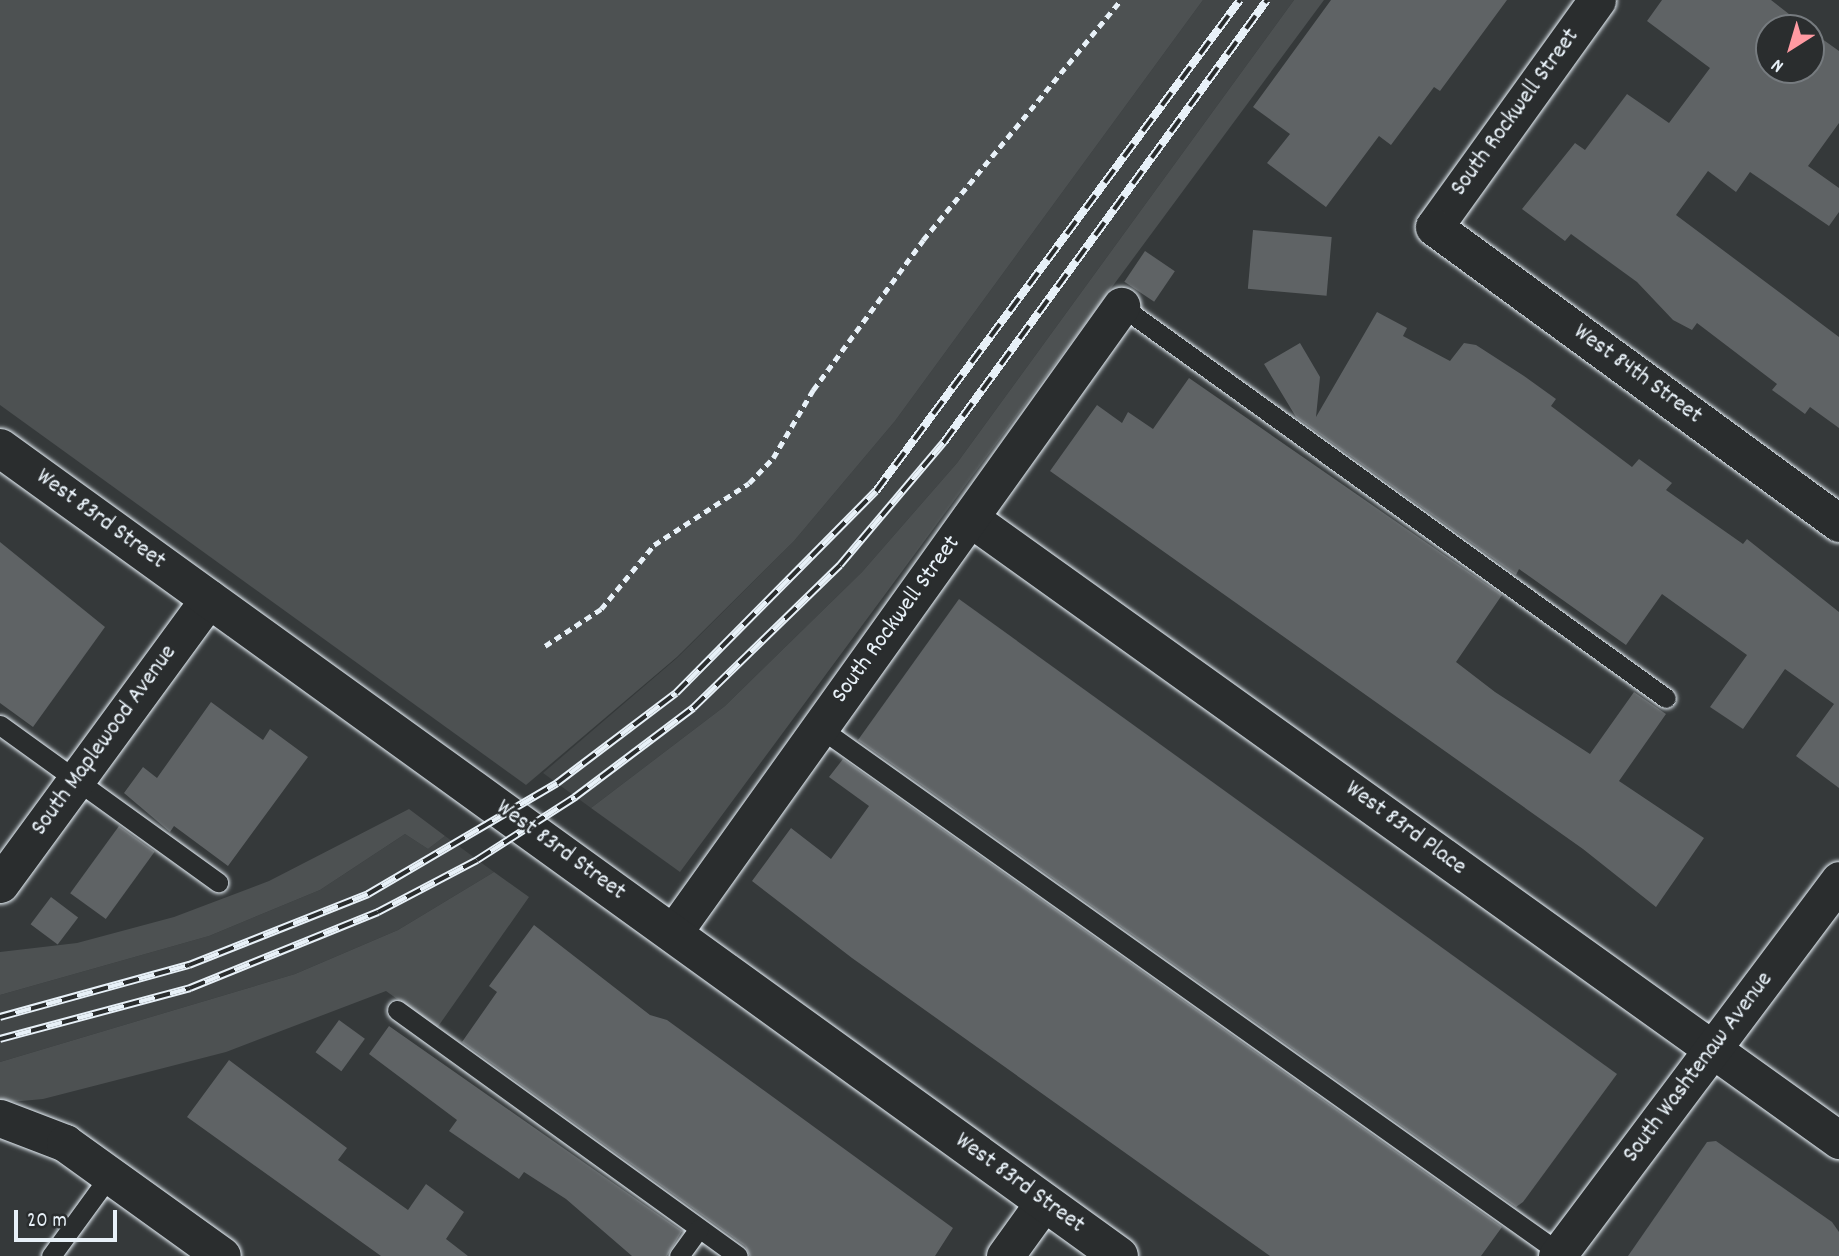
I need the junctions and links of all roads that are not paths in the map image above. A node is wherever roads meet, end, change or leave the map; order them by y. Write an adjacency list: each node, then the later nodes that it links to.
1 (1597, 0): 2 (street, South Rockwell Street)
2 (1434, 227): 6 (street, West 84th Street)
3 (1121, 306): 5 (street, South Rockwell Street); 8 (lane)
4 (0, 448): 7 (street, West 83rd Street)
5 (970, 518): 10 (street, South Rockwell Street); 17 (street, West 83rd Place)
6 (1839, 523)
7 (209, 598): 11 (street, South Maplewood Avenue); 15 (street, West 83rd Street)
8 (1666, 698)
9 (0, 725): 11 (lane)
10 (820, 728): 15 (street, South Rockwell Street); 23 (lane)
11 (76, 780): 13 (lane); 14 (street, South Maplewood Avenue)
12 (1839, 880): 17 (street, South Washtenaw Avenue)
13 (218, 882)
14 (0, 884)
15 (673, 933): 21 (street, West 83rd Street)
16 (397, 1010): 22 (lane)
17 (1713, 1050): 19 (street, West 83rd Place); 23 (street, South Washtenaw Avenue)
18 (10, 1120): 20 (street)
19 (1839, 1140)
20 (110, 1175): 24 (lane); 25 (street)
21 (1044, 1202): 28 (street); 29 (street, West 83rd Street)
22 (699, 1228): 26 (lane); 27 (lane)
23 (1560, 1255)
24 (51, 1256)
25 (222, 1256)
26 (679, 1256)
27 (738, 1256)
28 (1005, 1256)
29 (1119, 1256)

